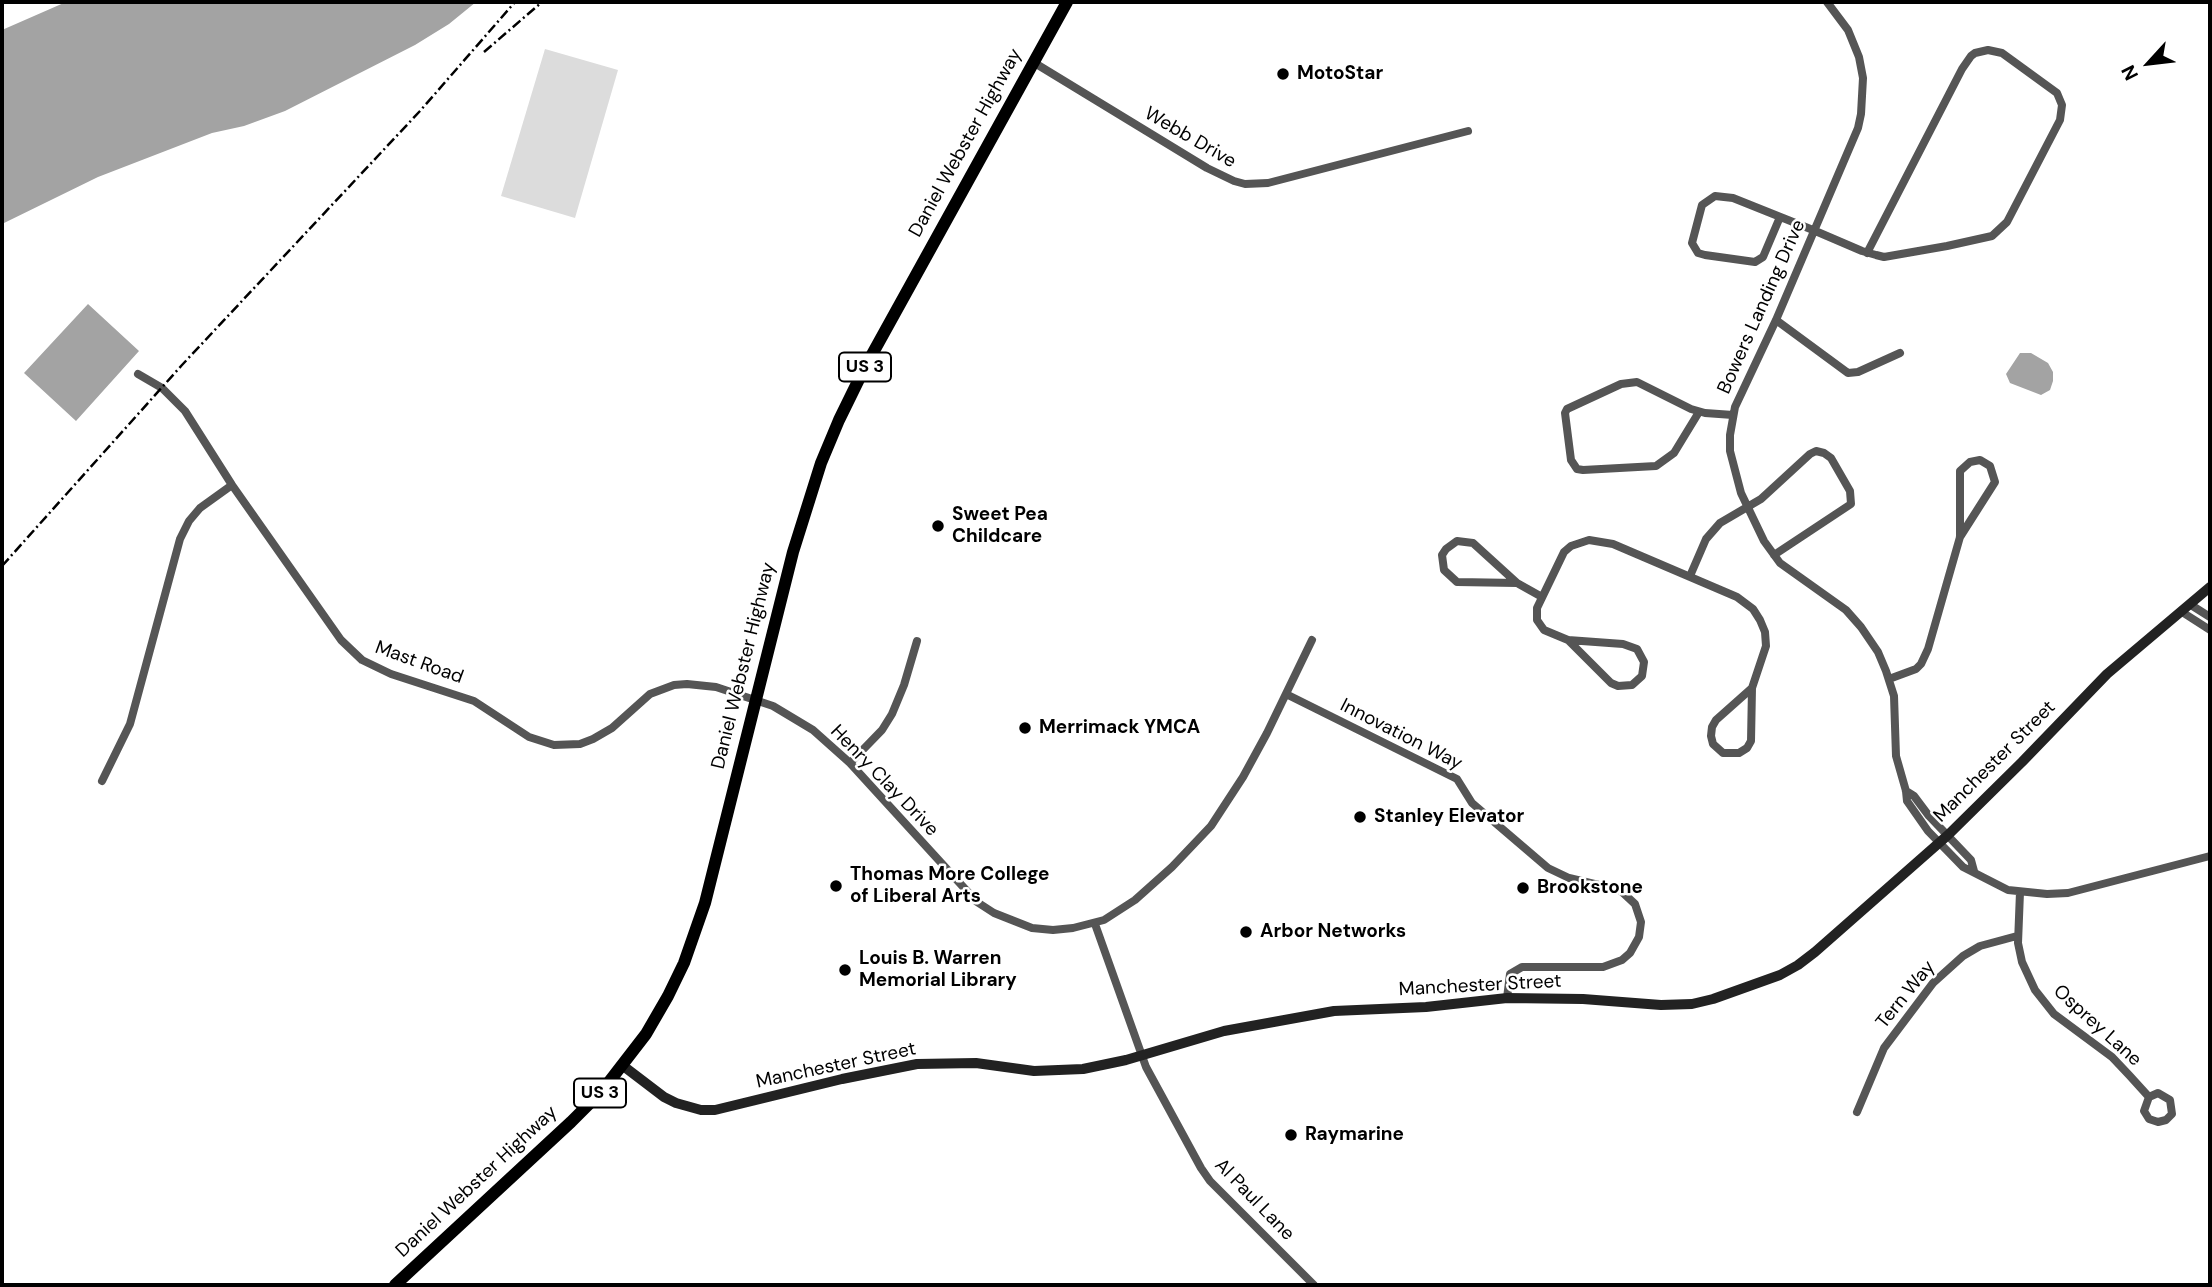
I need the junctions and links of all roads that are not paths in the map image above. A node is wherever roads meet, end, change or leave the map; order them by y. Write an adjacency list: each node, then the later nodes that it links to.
1 (1067, 2): 3 (main road, Daniel Webster Highway / US 3)
2 (1827, 2): 6 (street, Bowers Landing Drive)
3 (1033, 62): 4 (street, Webb Drive); 30 (main road, Daniel Webster Highway / US 3)
4 (1468, 131)
5 (1780, 217): 5 (street); 6 (street)
6 (1813, 230): 7 (street); 8 (street, Bowers Landing Drive)
7 (1867, 253): 7 (street)
8 (1776, 320): 9 (street); 12 (street, Bowers Landing Drive)
9 (1900, 353)
10 (138, 374): 13 (street, Mast Road)
11 (1699, 412): 11 (street); 12 (street)
12 (1732, 415): 14 (street, Bowers Landing Drive)
13 (232, 485): 30 (street, Mast Road); 32 (street)
14 (1748, 507): 16 (street, Bowers Landing Drive); 16 (street); 17 (street)
15 (1959, 537): 15 (street); 27 (street)
16 (1774, 555): 27 (street, Bowers Landing Drive)
17 (1690, 576): 20 (street); 28 (street)
18 (1517, 583): 18 (street); 20 (street)
19 (2210, 587): 21 (street, Manchester Street)
20 (1542, 597): 26 (street)
21 (2187, 608): 22 (street); 23 (street); 34 (street, Manchester Street)
22 (2210, 617)
23 (2210, 630)
24 (917, 640): 31 (street)
25 (1312, 640): 29 (street, Henry Clay Drive)
26 (1569, 640): 26 (street)
27 (1889, 679): 33 (street, Bowers Landing Drive)
28 (1752, 688): 28 (street)
29 (1286, 694): 39 (street, Henry Clay Drive); 41 (street, Innovation Way)
30 (755, 700): 31 (street, Henry Clay Drive); 43 (main road, Daniel Webster Highway / US 3)
31 (850, 763): 39 (street, Henry Clay Drive)
32 (102, 781)
33 (1906, 790): 34 (street, Bowers Landing Drive); 35 (street, Bowers Landing Drive)
34 (1948, 835): 35 (street, Manchester Street); 37 (street, Bowers Landing Drive)
35 (1939, 843): 37 (street, Bowers Landing Drive); 41 (street, Manchester Street)
36 (2210, 856): 38 (street, Bowers Landing Drive)
37 (1975, 871): 38 (street, Bowers Landing Drive)
38 (2020, 892): 40 (street, Osprey Lane)
39 (1095, 924): 42 (street)
40 (2017, 936): 44 (street, Osprey Lane); 45 (street, Tern Way)
41 (1507, 998): 42 (street, Manchester Street)
42 (1142, 1055): 43 (street, Manchester Street); 47 (street, Al Paul Lane)
43 (622, 1065): 46 (main road, Daniel Webster Highway / US 3)
44 (2149, 1097)
45 (1857, 1112)
46 (395, 1285)
47 (1314, 1285)

